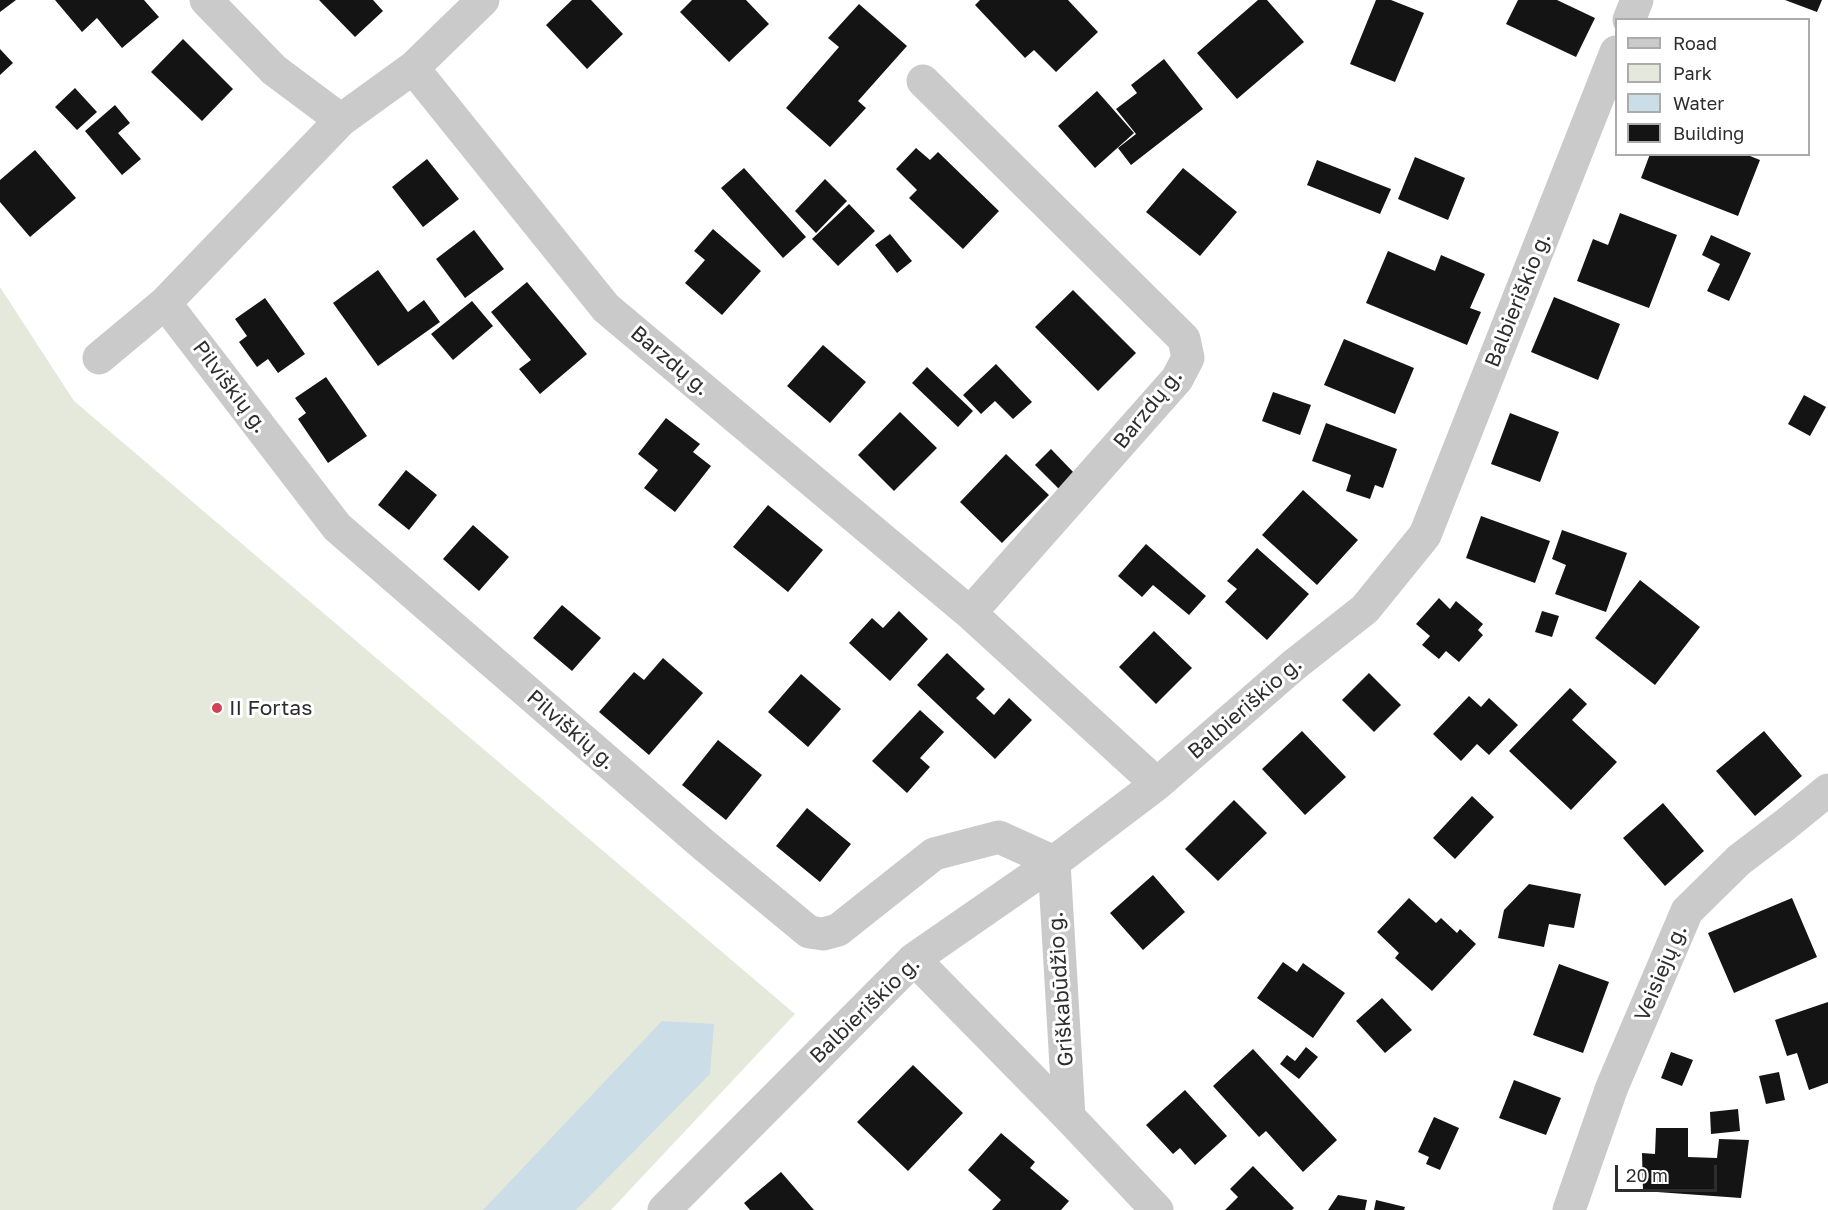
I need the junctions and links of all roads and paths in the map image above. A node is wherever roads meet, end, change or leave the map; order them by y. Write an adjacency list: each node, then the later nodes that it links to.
1 (206, 0): 8 (street)
2 (483, 0): 6 (street)
3 (1638, 0): 4 (street)
4 (1630, 18)
5 (1615, 57): 12 (street, Balbieriškio g.)
6 (413, 68): 8 (street); 11 (street, Barzdų g.)
7 (923, 81): 11 (street, Barzdų g.)
8 (341, 120): 9 (street)
9 (165, 303): 10 (street); 14 (street, Pilviškių g.)
10 (99, 358)
11 (970, 612): 12 (street, Barzdų g.)
12 (1157, 784): 14 (street, Balbieriškio g.)
13 (1828, 790): 19 (street, Veisiejų g.)
14 (1054, 862): 15 (street, Balbieriškio g.); 16 (street, Griškabūdžio g.)
15 (914, 959): 16 (street, Griškabūdžio g.); 17 (street, Balbieriškio g.)
16 (1069, 1117): 18 (street, Griškabūdžio g.)
17 (664, 1210)
18 (1157, 1210)
19 (1569, 1210)

